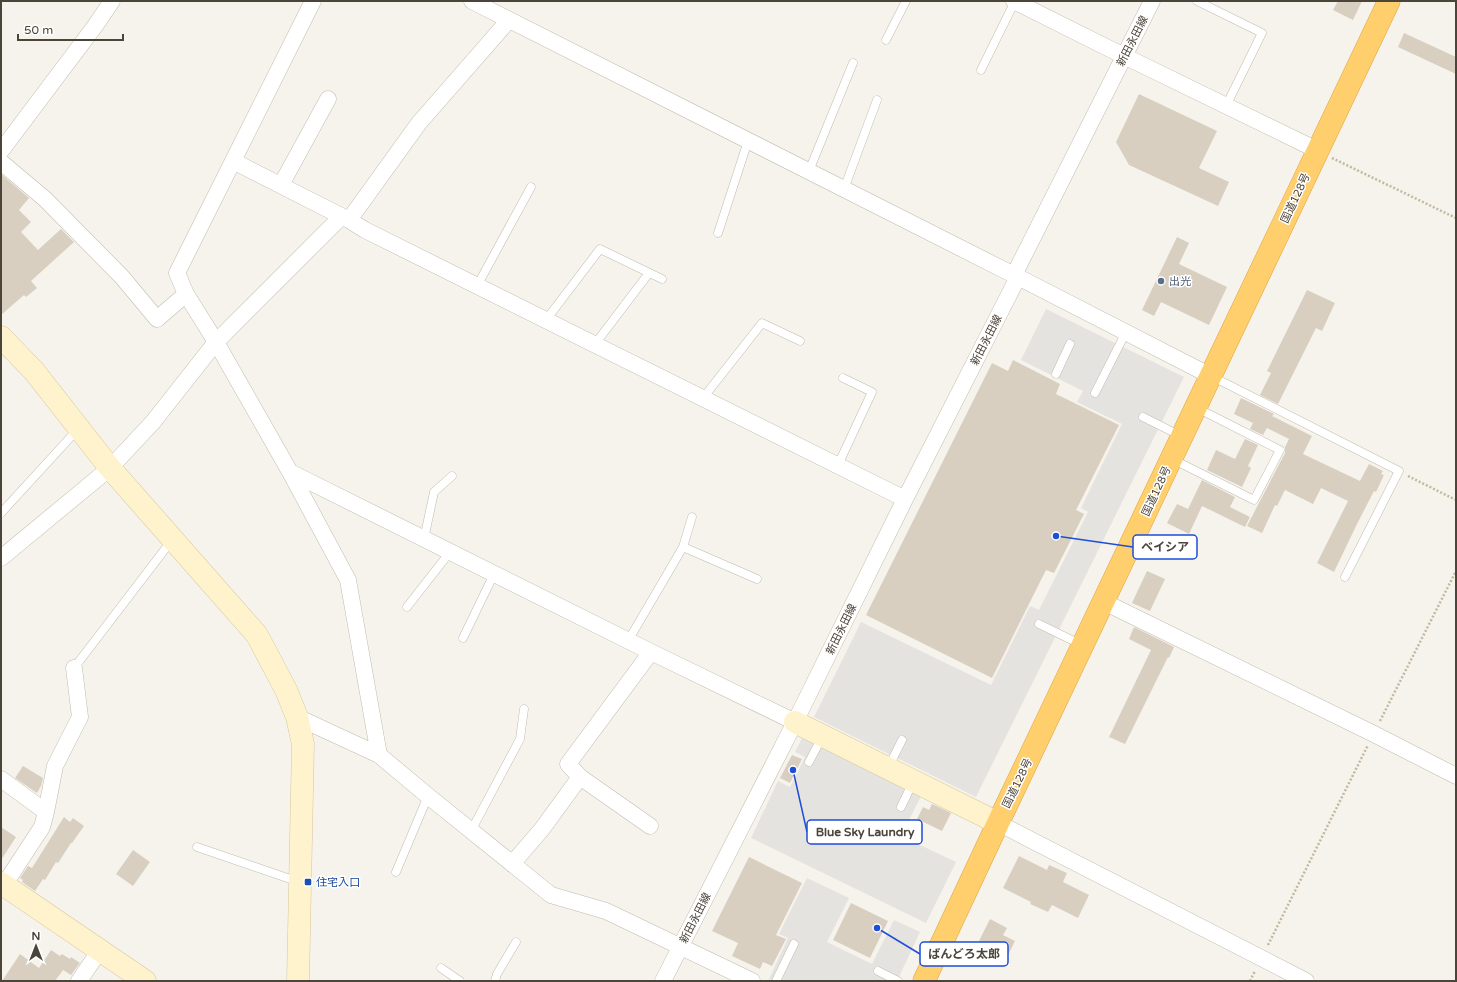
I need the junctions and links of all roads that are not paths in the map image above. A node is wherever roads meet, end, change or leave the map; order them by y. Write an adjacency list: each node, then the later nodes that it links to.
1 (112, 1): 19 (street)
2 (313, 1): 20 (street)
3 (472, 1): 9 (street)
4 (906, 1): 10 (lane)
5 (1015, 1): 11 (street); 13 (lane)
6 (1152, 1): 11 (street, 新田永田線)
7 (1197, 1): 16 (lane)
8 (1389, 1): 18 (highway, 国道128号)
9 (509, 20): 17 (street); 26 (street)
10 (886, 40)
11 (1124, 56): 16 (street); 29 (street, 新田永田線)
12 (853, 62): 22 (lane)
13 (981, 70)
14 (328, 98): 23 (street)
15 (877, 100): 25 (lane)
16 (1226, 106): 18 (street)
17 (748, 141): 22 (street); 27 (lane)
18 (1317, 150): 41 (highway, 国道128号)
19 (1, 151)
20 (233, 160): 23 (street); 32 (street)
21 (1, 162): 32 (street)
22 (809, 172): 25 (street)
23 (281, 185): 26 (street)
24 (532, 187): 31 (lane)
25 (844, 189): 29 (street)
26 (345, 218): 31 (street); 37 (street)
27 (718, 233)
28 (649, 273): 30 (lane); 33 (lane); 38 (lane)
29 (1016, 276): 34 (street); 54 (street, 新田永田線)
30 (662, 279)
31 (477, 286): 33 (street)
32 (186, 294): 37 (street)
33 (546, 320): 38 (street)
34 (1126, 332): 41 (street); 43 (lane)
35 (1, 337): 47 (street)
36 (800, 341): 44 (lane)
37 (216, 342): 51 (street); 52 (street)
38 (594, 344): 44 (street)
39 (1070, 344): 40 (lane)
40 (1056, 374)
41 (1211, 376): 45 (highway, 国道128号); 63 (lane)
42 (843, 378): 50 (lane)
43 (1095, 393)
44 (703, 398): 50 (street)
45 (1196, 407): 48 (highway, 国道128号); 49 (lane)
46 (1143, 417): 48 (lane)
47 (79, 428): 51 (street); 55 (lane)
48 (1182, 437): 49 (highway, 国道128号)
49 (1172, 458): 65 (highway, 国道128号)
50 (838, 465): 54 (street)
51 (110, 468): 58 (street); 61 (street)
52 (290, 472): 57 (street); 78 (street)
53 (452, 476): 57 (lane)
54 (905, 499): 75 (street, 新田永田線)
55 (1, 513)
56 (692, 517): 59 (lane)
57 (424, 539): 60 (street)
58 (172, 540): 72 (lane); 74 (street)
59 (683, 547): 64 (lane); 69 (lane)
60 (450, 552): 62 (street); 66 (lane)
61 (1, 558)
62 (494, 574): 68 (lane); 69 (street)
63 (1345, 577)
64 (756, 579)
65 (1104, 602): 70 (highway, 国道128号); 81 (street)
66 (407, 607)
67 (1039, 624): 70 (lane)
68 (463, 638)
69 (628, 641): 71 (street)
70 (1083, 646): 88 (highway, 国道128号)
71 (650, 652): 75 (street); 82 (street)
72 (74, 668): 87 (street)
73 (524, 709): 90 (lane)
74 (297, 718): 78 (street); 94 (street)
75 (795, 722): 76 (street); 98 (street, 新田永田線)
76 (822, 736): 79 (lane); 80 (street)
77 (902, 740): 80 (lane)
78 (379, 755): 85 (street)
79 (809, 762)
80 (888, 769): 84 (street)
81 (1456, 776)
82 (580, 777): 89 (street); 92 (street)
83 (1, 779): 87 (street)
84 (914, 782): 86 (lane); 88 (street)
85 (428, 796): 90 (street); 93 (lane)
86 (901, 807)
87 (46, 812): 95 (street)
88 (998, 823): 111 (highway, 国道128号); 112 (street)
89 (650, 826)
90 (471, 831): 92 (street)
91 (197, 847): 94 (lane)
92 (512, 864): 98 (street)
93 (396, 872)
94 (300, 882): 104 (street)
95 (3, 884): 99 (street)
96 (516, 942): 106 (lane)
97 (794, 944): 109 (lane)
98 (681, 946): 107 (street, 新田永田線); 108 (street)
99 (100, 950): 102 (street); 103 (street)
100 (441, 968): 105 (lane)
101 (878, 971): 110 (lane)
102 (79, 981)
103 (145, 981)
104 (298, 981)
105 (460, 981)
106 (496, 981)
107 (663, 981)
108 (752, 981)
109 (776, 981)
110 (898, 981)
111 (924, 981)
112 (1306, 981)

